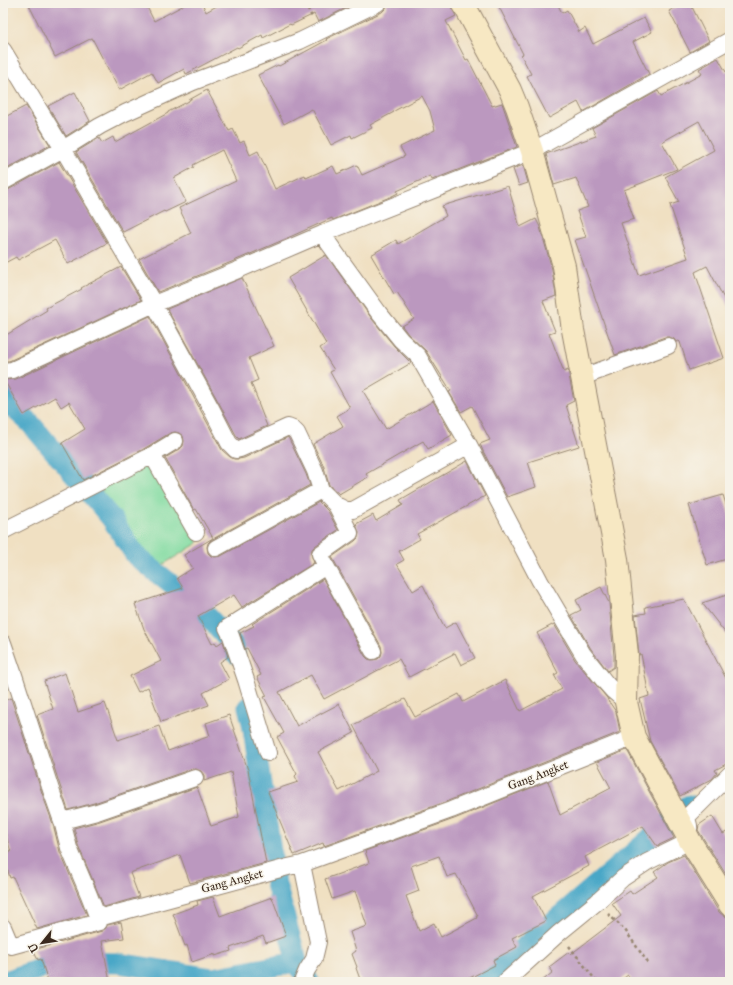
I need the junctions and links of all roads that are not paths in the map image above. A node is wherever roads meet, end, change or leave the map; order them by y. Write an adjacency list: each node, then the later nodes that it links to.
1 (378, 3): 5 (street)
2 (463, 3): 6 (street)
3 (730, 40): 6 (street)
4 (4, 54): 5 (street)
5 (63, 149): 7 (street); 9 (street)
6 (532, 151): 8 (street); 12 (street)
7 (3, 182)
8 (322, 234): 9 (street); 14 (street)
9 (154, 304): 11 (street); 16 (street)
10 (668, 346): 12 (street)
11 (3, 371)
12 (582, 376): 24 (street)
13 (175, 441): 15 (street)
14 (469, 445): 17 (street); 24 (street)
15 (152, 455): 18 (street); 19 (street)
16 (321, 490): 17 (street); 20 (street)
17 (336, 505): 21 (street)
18 (3, 531)
19 (196, 532)
20 (216, 548)
21 (326, 566): 23 (street); 26 (street)
22 (3, 643): 29 (street)
23 (373, 651)
24 (626, 702): 25 (street)
25 (634, 736): 30 (street); 31 (street, Gang Angket)
26 (268, 753)
27 (730, 774): 30 (street)
28 (195, 778): 29 (street)
29 (62, 820): 33 (street)
30 (681, 825): 32 (street); 36 (street)
31 (295, 865): 33 (street, Gang Angket); 35 (street)
32 (730, 905)
33 (99, 917): 34 (street, Gang Angket)
34 (3, 927)
35 (305, 976)
36 (505, 982)

